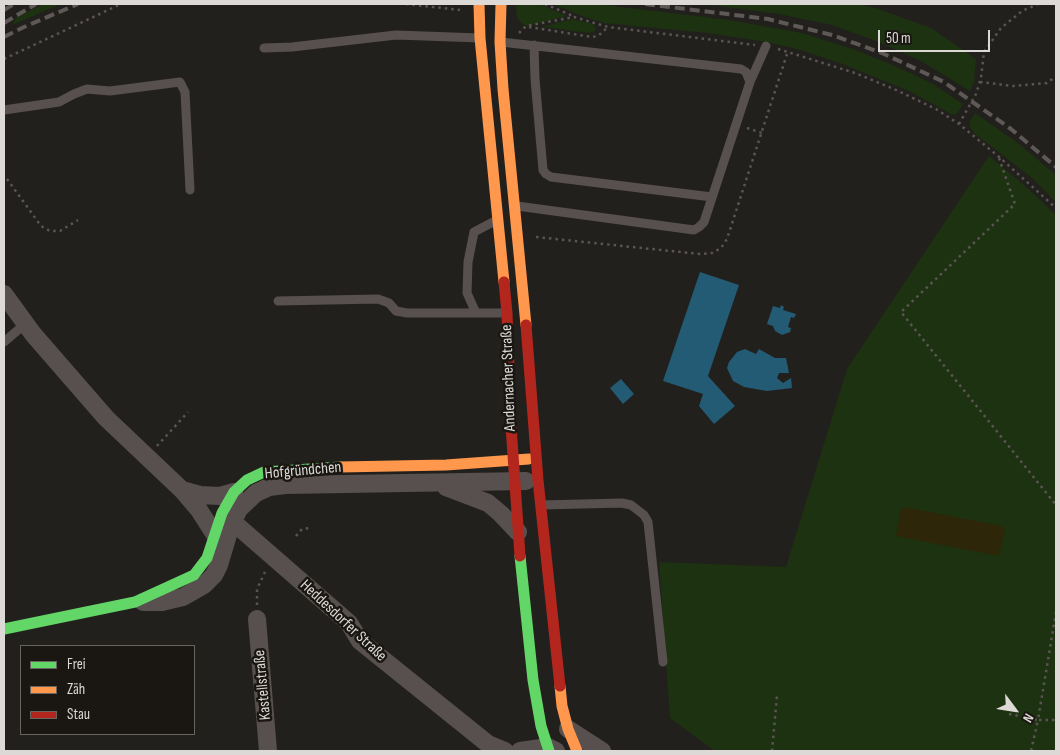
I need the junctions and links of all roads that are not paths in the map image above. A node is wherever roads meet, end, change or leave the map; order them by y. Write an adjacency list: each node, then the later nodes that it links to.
1 (501, 4): 4 (street, Andernacher Straße)
2 (479, 8): 3 (street, Andernacher Straße)
3 (480, 38): 7 (lane); 13 (street, Andernacher Straße)
4 (500, 42): 5 (lane); 12 (street, Andernacher Straße)
5 (534, 45): 8 (lane); 11 (lane)
6 (766, 46): 8 (lane)
7 (264, 48)
8 (750, 82): 11 (lane)
9 (4, 110): 10 (lane)
10 (190, 190)
11 (712, 197): 12 (lane)
12 (514, 206): 20 (street, Andernacher Straße)
13 (498, 220): 16 (lane); 17 (street, Andernacher Straße)
14 (4, 294): 18 (street)
15 (278, 301): 16 (lane)
16 (476, 313): 17 (lane)
17 (507, 313): 21 (street, Andernacher Straße)
18 (25, 324): 19 (lane); 25 (street)
19 (4, 342)
20 (536, 458): 21 (street, Hofgründchen); 22 (street, Andernacher Straße)
21 (513, 460): 23 (street, Andernacher Straße); 27 (street, Hofgründchen)
22 (538, 480): 23 (street, Hofgründchen); 26 (street, Andernacher Straße)
23 (515, 482): 24 (street, Hofgründchen); 29 (street, Andernacher Straße)
24 (434, 483): 27 (street, Hofgründchen); 29 (street)
25 (182, 490): 27 (street); 28 (street)
26 (540, 505): 34 (lane); 35 (street, Andernacher Straße)
27 (232, 509): 28 (street); 30 (street, Hofgründchen); 31 (street, Hofgründchen); 38 (street, Heddesdorfer Straße)
28 (199, 510): 30 (street)
29 (518, 532): 36 (street, Andernacher Straße)
30 (215, 535): 31 (street, Hofgründchen)
31 (135, 602): 33 (street, Hofgründchen)
32 (257, 619): 37 (street, Kastellstraße)
33 (4, 629)
34 (663, 662)
35 (568, 729): 40 (street, Andernacher Straße); 41 (street)
36 (551, 750): 39 (street)
37 (268, 751)
38 (505, 751)
39 (520, 751)
40 (577, 751)
41 (602, 751)

